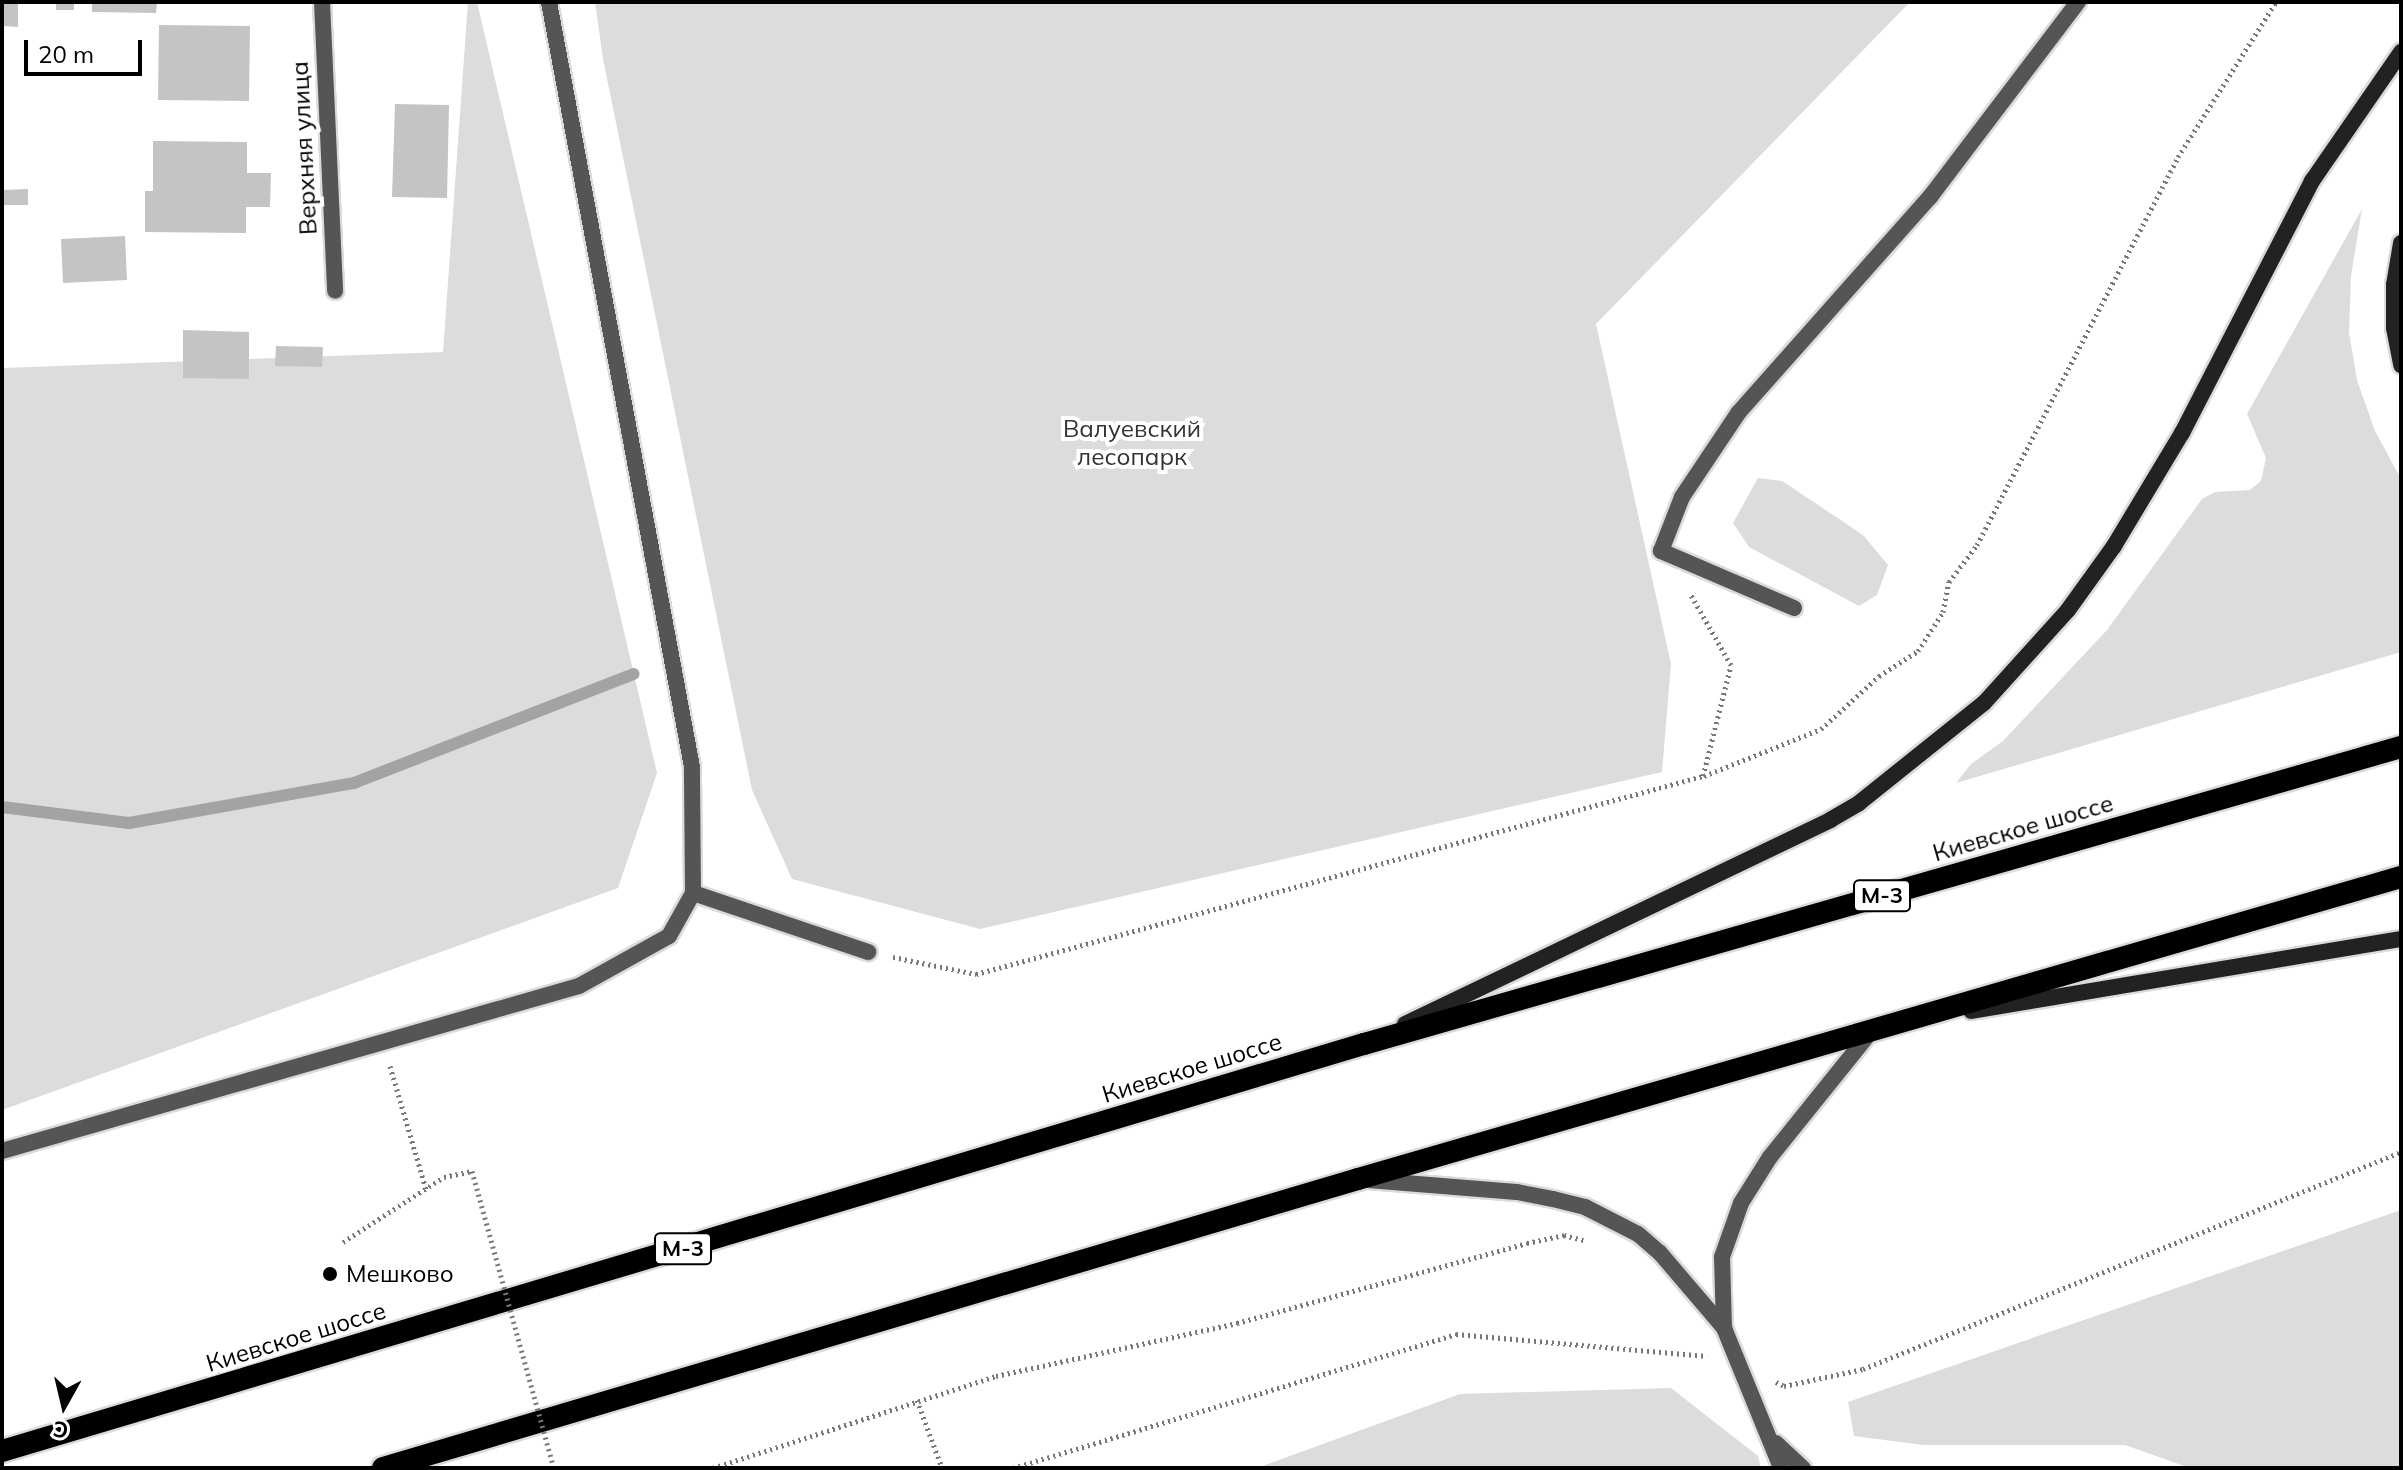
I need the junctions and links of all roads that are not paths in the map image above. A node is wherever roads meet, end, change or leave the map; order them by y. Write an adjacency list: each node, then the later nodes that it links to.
1 (322, 2): 6 (street, Верхняя улица)
2 (549, 2): 11 (street)
3 (2078, 2): 8 (street)
4 (2401, 52): 15 (main road)
5 (2401, 243): 7 (main road)
6 (335, 291)
7 (2401, 365)
8 (1794, 608)
9 (2401, 747): 15 (highway, Киевское шоссе / М-3)
10 (2401, 877): 14 (highway)
11 (693, 893): 13 (street); 16 (street)
12 (2401, 939): 14 (main road)
13 (868, 952)
14 (1882, 1027): 17 (highway); 18 (street)
15 (1364, 1044): 20 (highway, Киевское шоссе / М-3)
16 (2, 1151)
17 (1358, 1179): 18 (street); 23 (highway)
18 (1724, 1328): 19 (street)
19 (1772, 1439): 24 (street); 25 (street)
20 (30, 1443): 21 (street); 22 (highway, Киевское шоссе / М-3)
21 (2, 1445)
22 (2, 1451)
23 (383, 1468)
24 (1781, 1468)
25 (1803, 1468)

